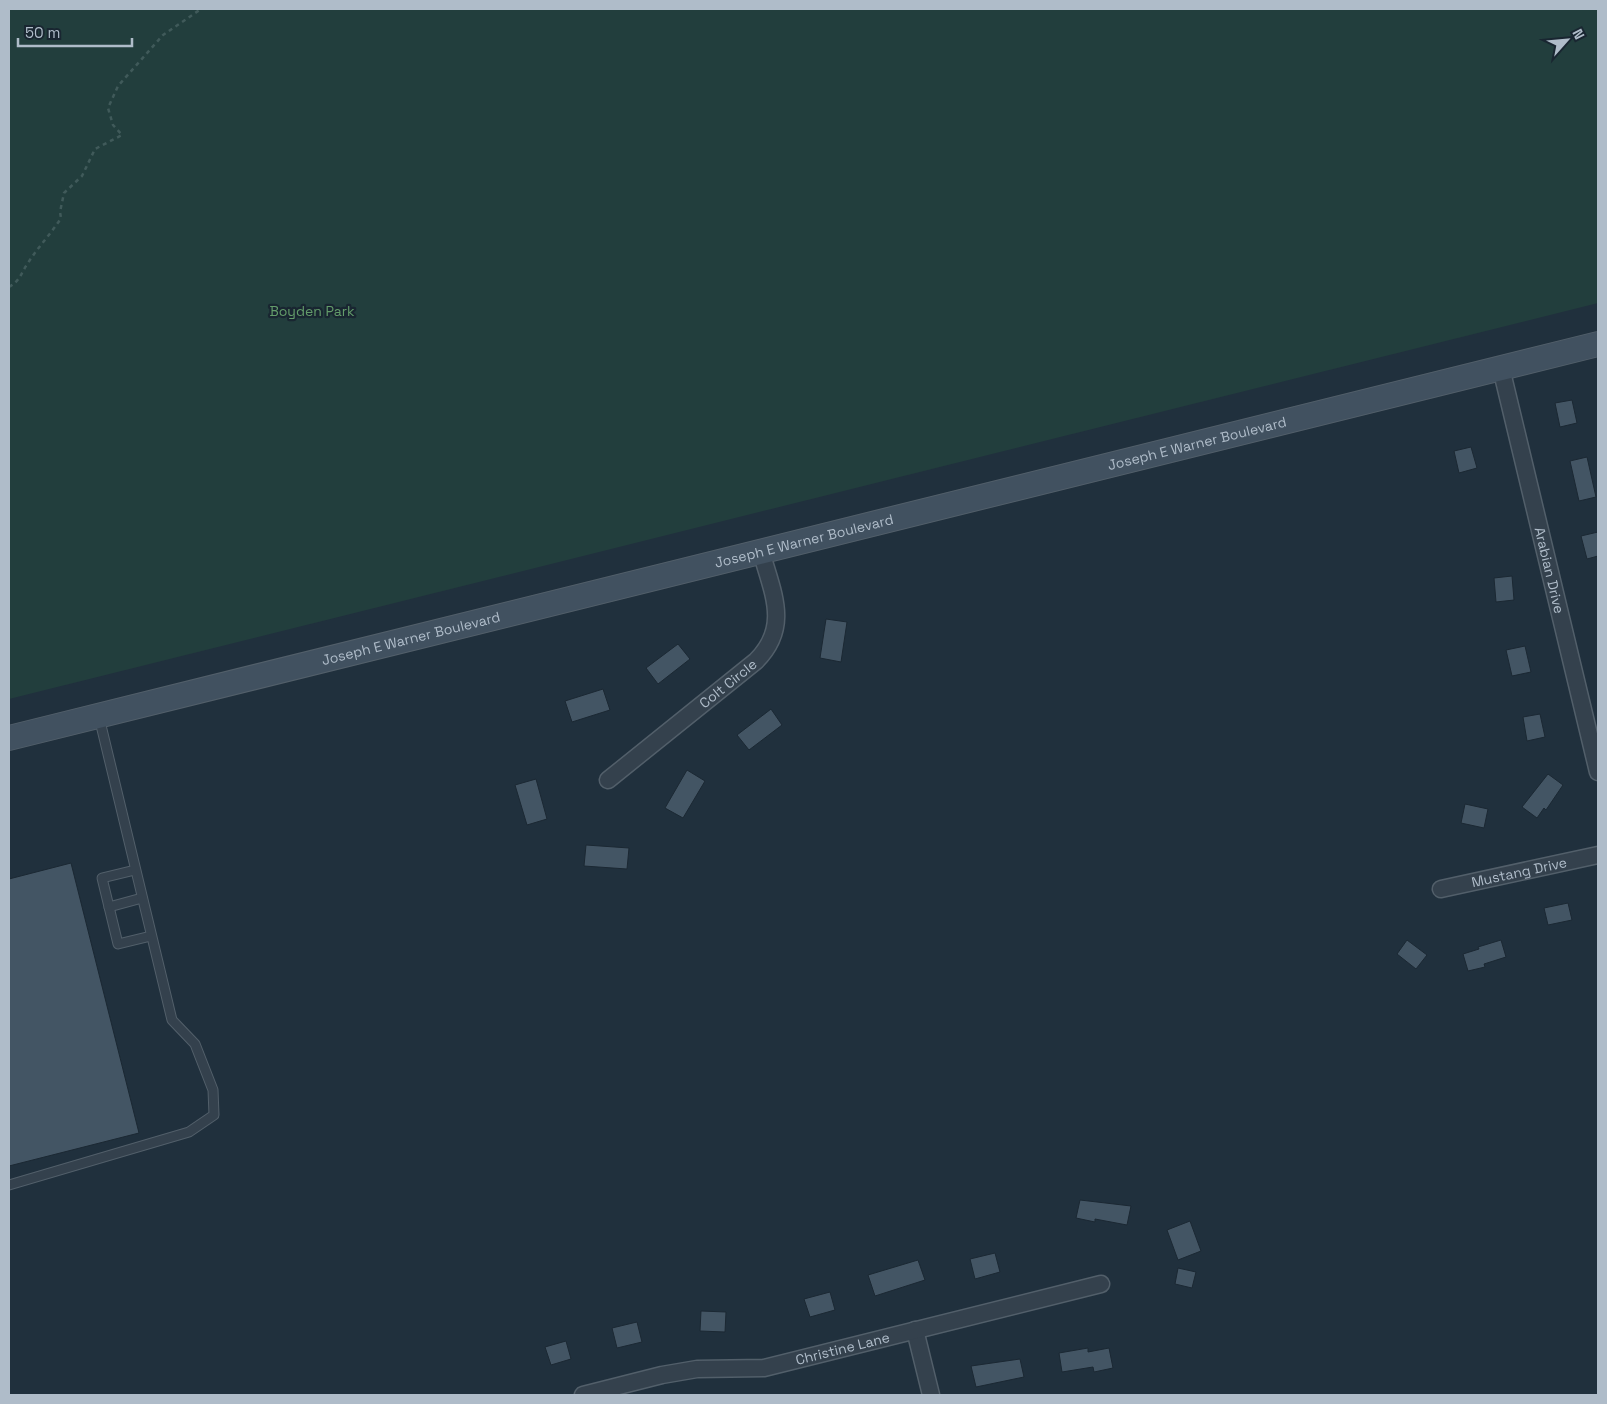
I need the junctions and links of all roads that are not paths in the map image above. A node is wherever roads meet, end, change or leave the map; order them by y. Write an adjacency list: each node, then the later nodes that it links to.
1 (1598, 344): 2 (main road, Joseph E Warner Boulevard)
2 (1502, 368): 3 (main road, Joseph E Warner Boulevard); 6 (street, Arabian Drive)
3 (761, 552): 4 (main road, Joseph E Warner Boulevard); 7 (street, Colt Circle)
4 (99, 716): 5 (main road, Joseph E Warner Boulevard); 9 (lane)
5 (9, 738)
6 (1598, 772)
7 (608, 780)
8 (1598, 855): 10 (street, Mustang Drive)
9 (136, 870): 11 (lane); 12 (lane)
10 (1441, 889)
11 (142, 898): 12 (lane); 13 (lane)
12 (109, 907): 13 (lane)
13 (151, 936): 14 (lane)
14 (9, 1185)
15 (1101, 1284): 16 (street, Christine Lane)
16 (916, 1330): 17 (street, Christine Lane); 18 (street)
17 (583, 1395)
18 (931, 1395)

